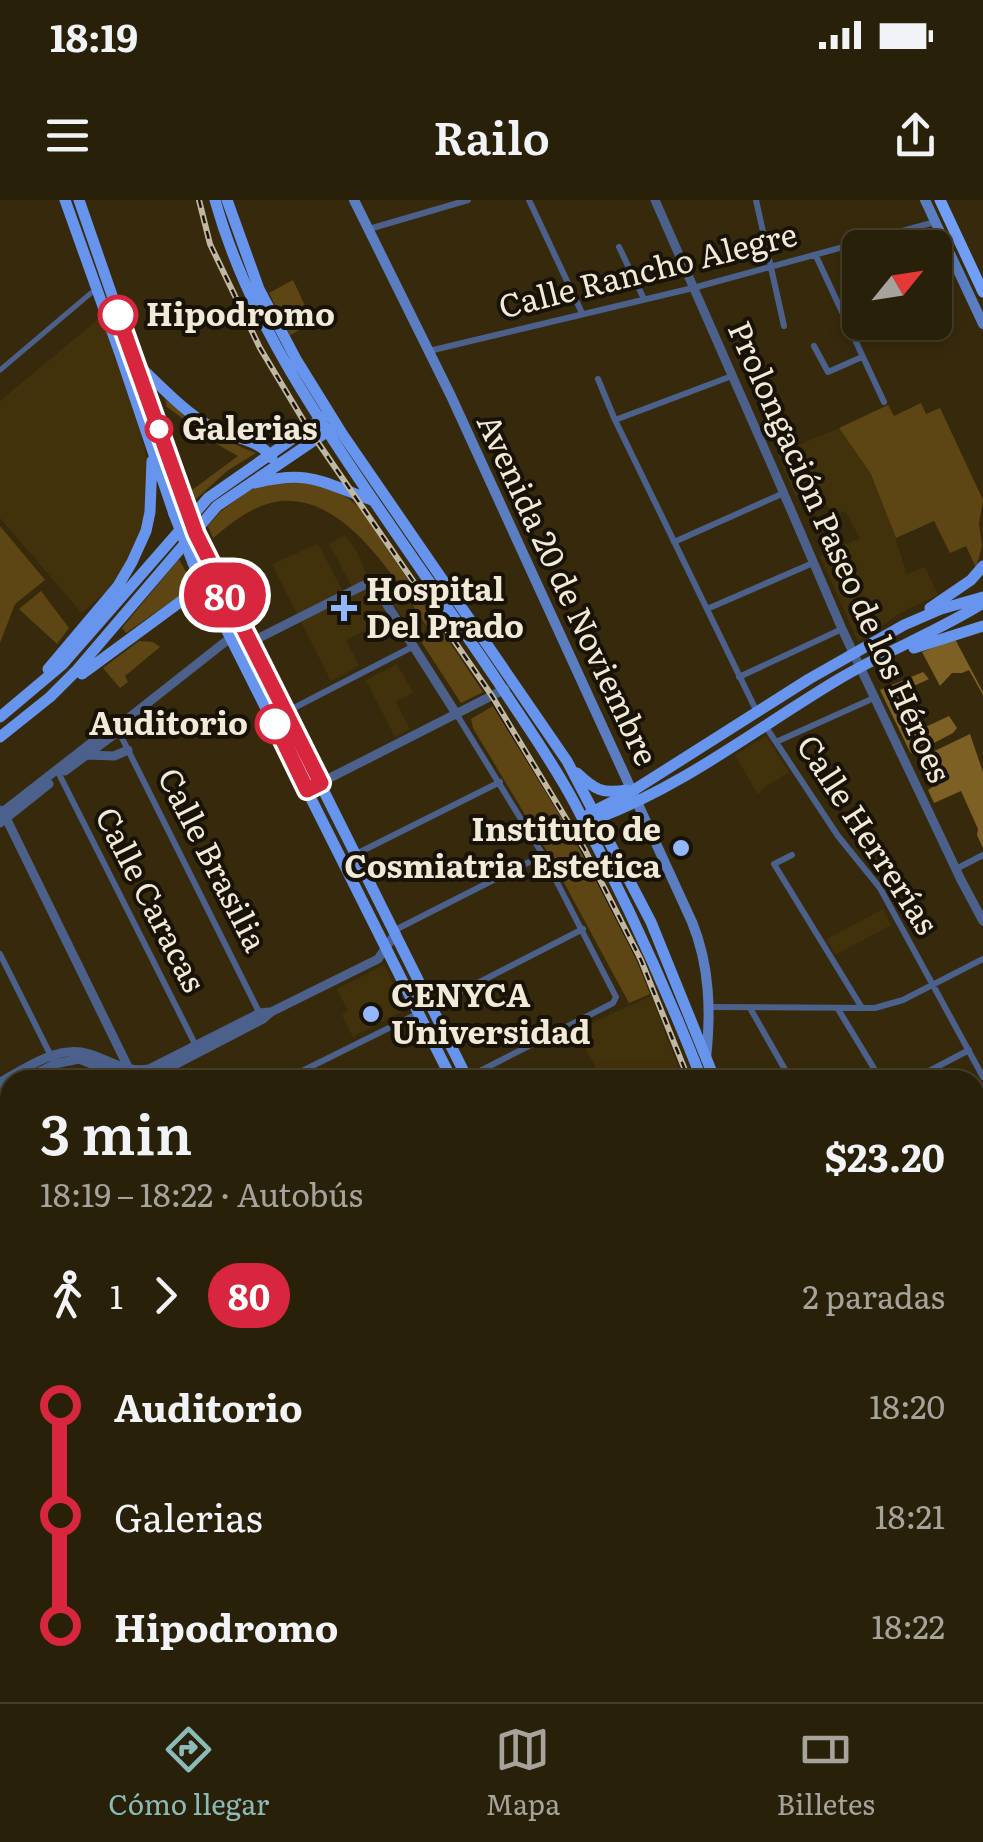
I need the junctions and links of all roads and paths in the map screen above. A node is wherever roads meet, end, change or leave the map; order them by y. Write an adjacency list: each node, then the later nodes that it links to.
1 (64, 200): 34 (main road)
2 (79, 200): 27 (main road)
3 (215, 200): 33 (main road)
4 (227, 200): 33 (main road)
5 (354, 200): 13 (main road, Avenida 20 de Noviembre)
6 (468, 200): 13 (street)
7 (529, 200): 21 (street)
8 (655, 200): 17 (street, Prolongación Paseo de los Héroes)
9 (756, 200): 16 (street)
10 (926, 200): 12 (main road)
11 (940, 200): 18 (highway)
12 (936, 222): 15 (street, Calle Rancho Alegre); 22 (main road)
13 (368, 229): 25 (main road, Avenida 20 de Noviembre)
14 (620, 247): 20 (street)
15 (816, 256): 16 (street, Calle Rancho Alegre); 26 (street)
16 (770, 267): 17 (street, Calle Rancho Alegre); 23 (street)
17 (693, 288): 20 (street, Calle Rancho Alegre); 29 (street, Prolongación Paseo de los Héroes)
18 (983, 292)
19 (90, 294): 28 (street)
20 (644, 299): 21 (street, Calle Rancho Alegre)
21 (582, 313): 25 (street, Calle Rancho Alegre)
22 (983, 324)
23 (784, 326)
24 (814, 346): 26 (street)
25 (429, 351): 76 (main road, Avenida 20 de Noviembre)
26 (862, 357): 31 (street)
27 (135, 362): 35 (main road); 52 (main road, bridge)
28 (0, 370)
29 (732, 376): 32 (street); 38 (street, Prolongación Paseo de los Héroes)
30 (598, 380): 32 (street)
31 (884, 402)
32 (616, 420): 40 (street)
33 (328, 423): 35 (main road); 36 (main road); 39 (main road); 58 (main road)
34 (152, 446): 44 (main road, bridge); 47 (main road)
35 (270, 454): 36 (main road); 47 (main road)
36 (270, 470): 37 (main road)
37 (246, 485): 39 (main road); 47 (main road)
38 (784, 493): 40 (street); 41 (street, Prolongación Paseo de los Héroes)
39 (374, 501): 58 (main road)
40 (674, 542): 45 (street)
41 (813, 563): 45 (street); 49 (street, Prolongación Paseo de los Héroes)
42 (983, 566): 46 (main road)
43 (983, 600): 46 (main road); 55 (main road)
44 (216, 608): 50 (main road); 51 (main road)
45 (706, 609): 57 (street)
46 (915, 620): 54 (main road)
47 (103, 621): 51 (main road); 59 (main road); 64 (main road)
48 (983, 626): 55 (main road)
49 (842, 630): 54 (street, Prolongación Paseo de los Héroes); 57 (street)
50 (231, 638): 52 (street); 66 (street); 75 (main road)
51 (126, 641): 59 (main road)
52 (249, 642): 53 (street); 61 (main road)
53 (414, 646): 61 (street); 63 (street)
54 (853, 654): 56 (street, Prolongación Paseo de los Héroes); 62 (main road)
55 (882, 657): 56 (main road)
56 (860, 668): 60 (street, Prolongación Paseo de los Héroes); 65 (main road)
57 (739, 677): 62 (street)
58 (509, 687): 63 (street); 71 (main road); 78 (main road)
59 (50, 697): 67 (main road)
60 (874, 698): 68 (street); 83 (street, Prolongación Paseo de los Héroes)
61 (285, 712): 74 (main road)
62 (758, 713): 76 (main road)
63 (457, 714): 73 (street); 74 (street)
64 (0, 717)
65 (766, 726): 68 (street, Calle Herrerías); 76 (main road)
66 (116, 728): 69 (street, Calle Brasilia); 70 (street); 72 (street)
67 (0, 737)
68 (776, 742): 90 (street, Calle Herrerías)
69 (128, 750): 70 (street); 97 (street, Calle Brasilia)
70 (87, 755): 72 (street)
71 (568, 761): 76 (main road); 78 (main road)
72 (58, 773): 77 (street); 98 (street, Calle Caracas)
73 (500, 782): 79 (street); 81 (street)
74 (321, 783): 75 (street); 79 (main road)
75 (307, 790): 87 (main road)
76 (634, 796): 78 (main road); 92 (main road, Avenida 20 de Noviembre)
77 (2, 815): 104 (street)
78 (591, 818): 110 (main road); 111 (main road)
79 (356, 854): 86 (main road)
80 (983, 854): 83 (street)
81 (543, 855): 85 (street); 86 (street)
82 (792, 855): 95 (street)
83 (956, 869): 84 (street, Prolongación Paseo de los Héroes)
84 (983, 921)
85 (583, 929): 91 (street); 109 (street)
86 (396, 933): 87 (street); 91 (main road)
87 (386, 948): 96 (main road); 97 (street)
88 (0, 954): 100 (street)
89 (983, 959): 90 (street)
90 (934, 985): 95 (street); 99 (street, Calle Herrerías)
91 (432, 1006): 96 (street); 108 (main road)
92 (708, 1007): 93 (street); 112 (main road, Avenida 20 de Noviembre)
93 (749, 1007): 94 (street); 113 (street)
94 (837, 1008): 95 (street); 114 (street)
95 (862, 1009)
96 (418, 1013): 106 (street); 107 (main road)
97 (265, 1015): 98 (street)
98 (198, 1048): 105 (street)
99 (969, 1050): 115 (street); 116 (street, Calle Herrerías)
100 (53, 1060): 101 (street); 102 (street); 103 (street)
101 (29, 1070)
102 (38, 1070)
103 (117, 1070)
104 (127, 1070)
105 (149, 1070)
106 (304, 1070)
107 (455, 1070)
108 (457, 1070)
109 (482, 1070)
110 (702, 1070)
111 (702, 1070)
112 (703, 1070)
113 (785, 1070)
114 (875, 1070)
115 (931, 1070)
116 (979, 1070)

